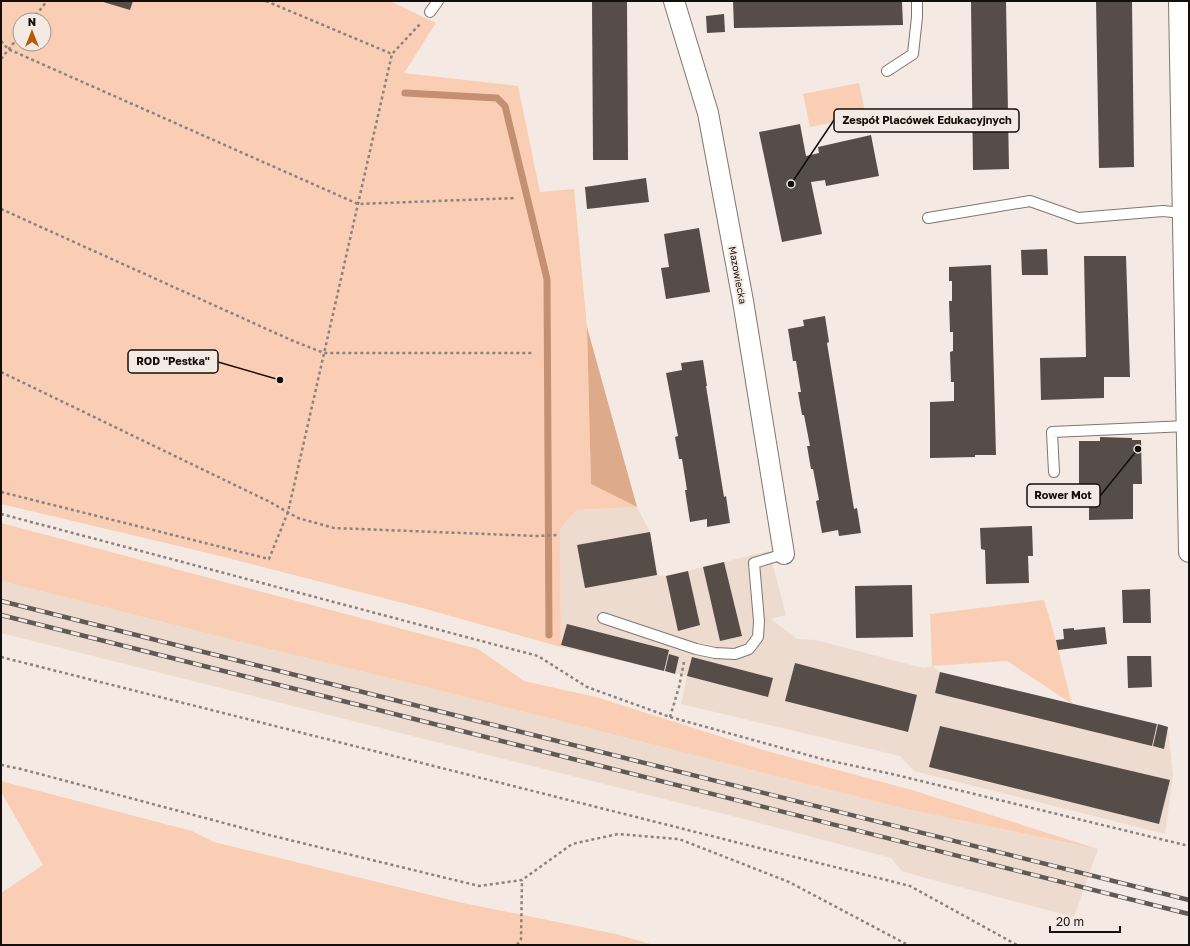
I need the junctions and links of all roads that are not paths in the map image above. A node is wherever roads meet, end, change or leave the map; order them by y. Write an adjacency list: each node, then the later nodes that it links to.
1 (438, 1): 5 (lane)
2 (674, 1): 13 (street, Mazowiecka)
3 (917, 1): 6 (lane)
4 (1179, 1): 7 (street)
5 (430, 12)
6 (887, 71)
7 (1186, 214): 8 (lane); 9 (street)
8 (928, 218)
9 (1187, 426): 10 (street); 11 (lane)
10 (1188, 446): 12 (street)
11 (1054, 472)
12 (1189, 552)
13 (784, 554): 14 (lane)
14 (603, 618)

